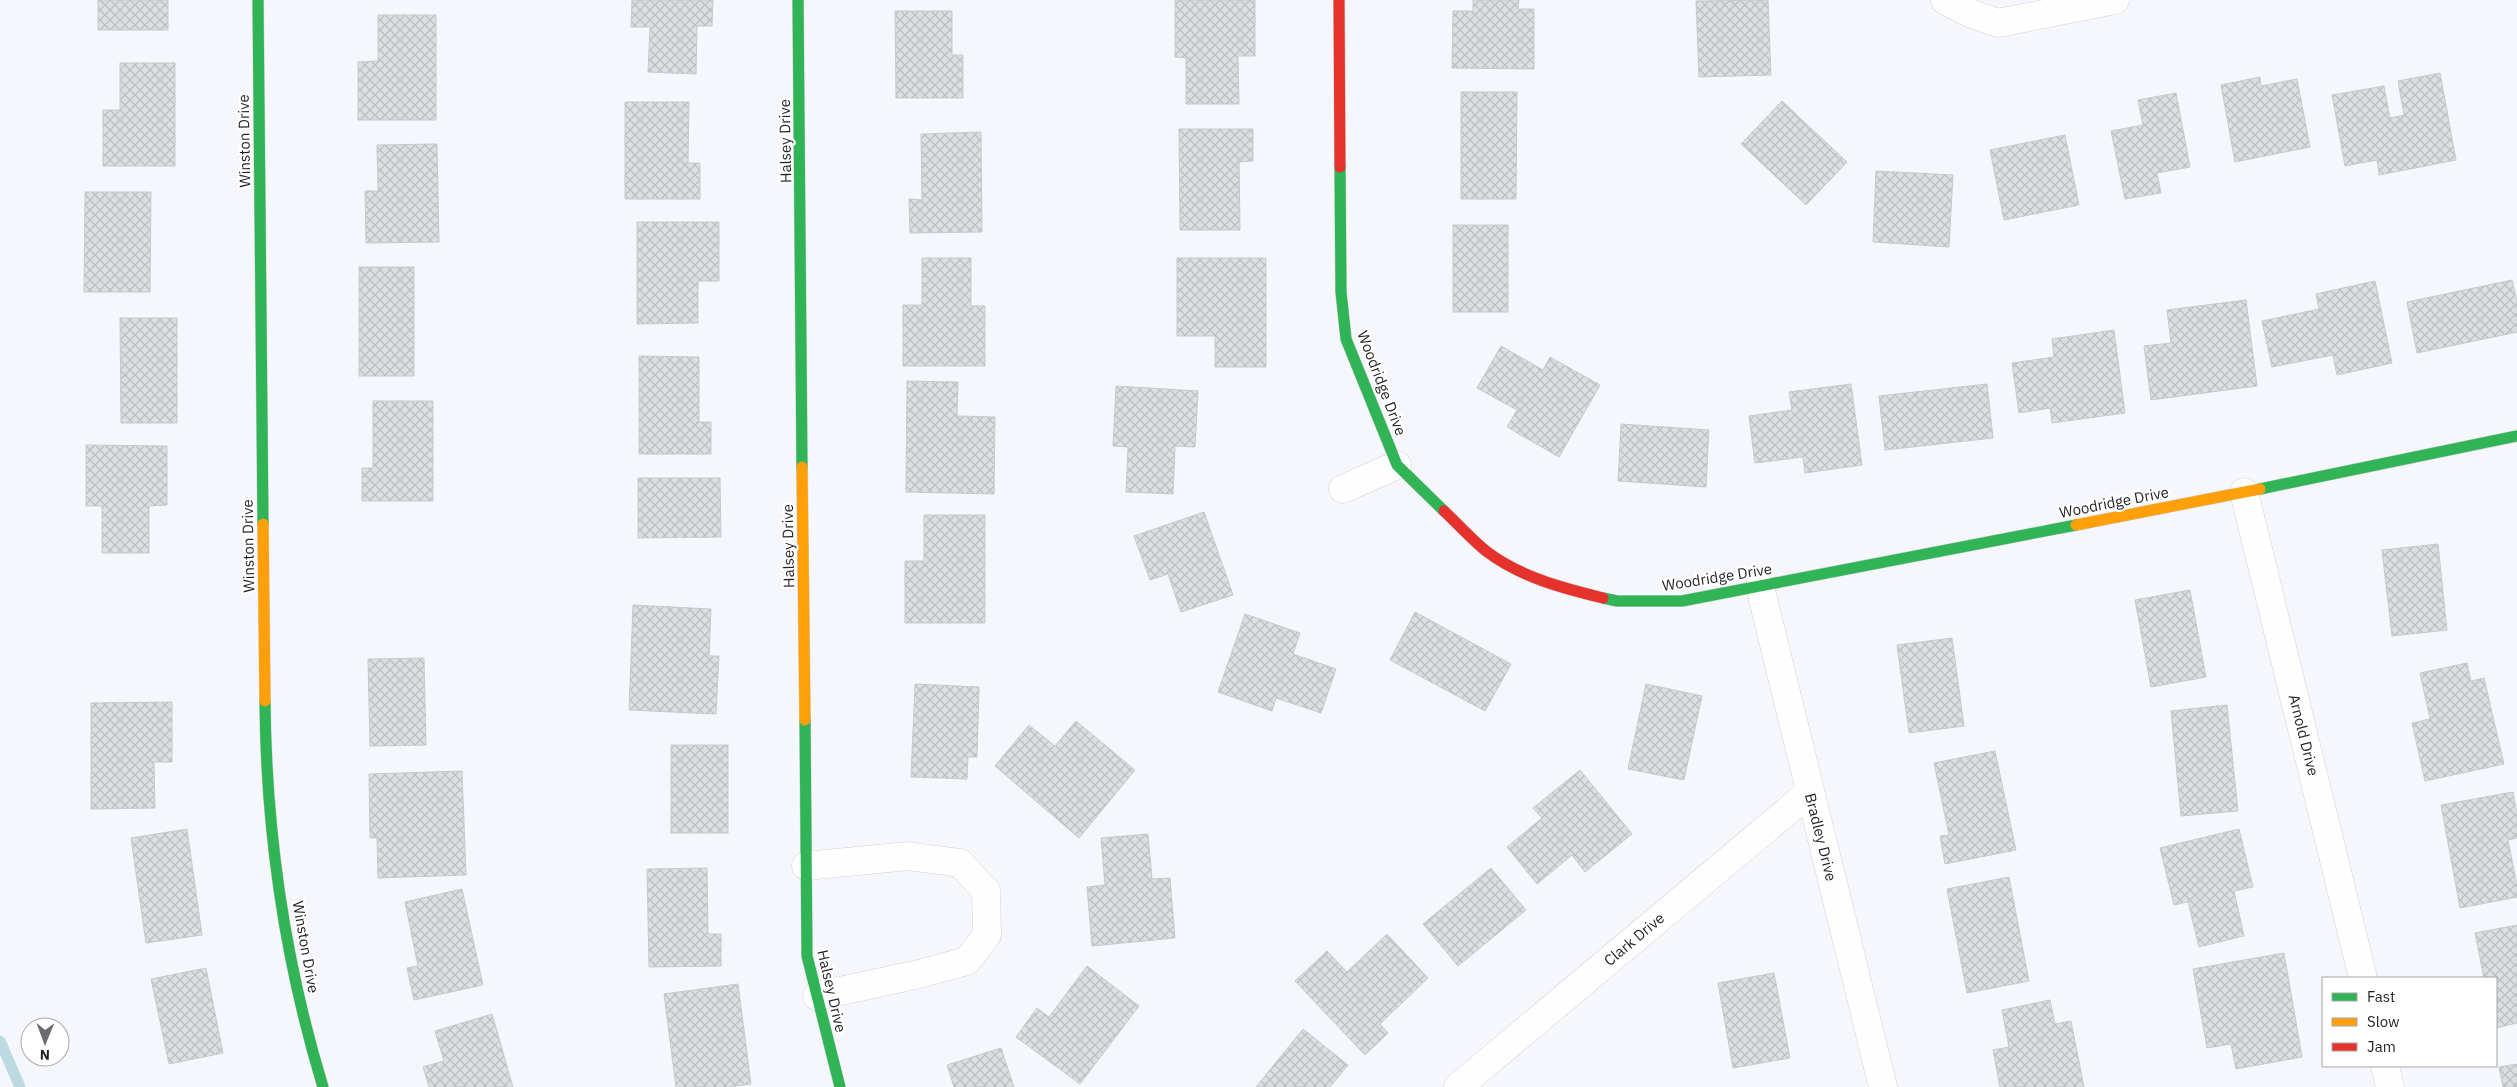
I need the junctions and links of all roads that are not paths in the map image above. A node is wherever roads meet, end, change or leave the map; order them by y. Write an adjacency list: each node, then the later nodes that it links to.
1 (258, 0): 16 (street, Winston Drive)
2 (798, 0): 12 (street, Halsey Drive)
3 (1339, 0): 7 (street, Woodridge Drive)
4 (1945, 0): 5 (street)
5 (2115, 0)
6 (2517, 436): 9 (street, Woodridge Drive)
7 (1397, 465): 8 (street); 10 (street, Woodridge Drive)
8 (1343, 488)
9 (2244, 492): 10 (street, Woodridge Drive); 13 (street, Arnold Drive)
10 (1760, 586): 11 (street, Bradley Drive)
11 (1810, 792): 18 (street, Clark Drive); 19 (street, Bradley Drive)
12 (806, 866): 14 (street, Halsey Drive); 14 (street)
13 (2363, 977)
14 (817, 996): 17 (street, Halsey Drive)
15 (2385, 1067): 20 (street)
16 (323, 1087)
17 (840, 1087)
18 (1458, 1087)
19 (1882, 1087)
20 (2390, 1087)

